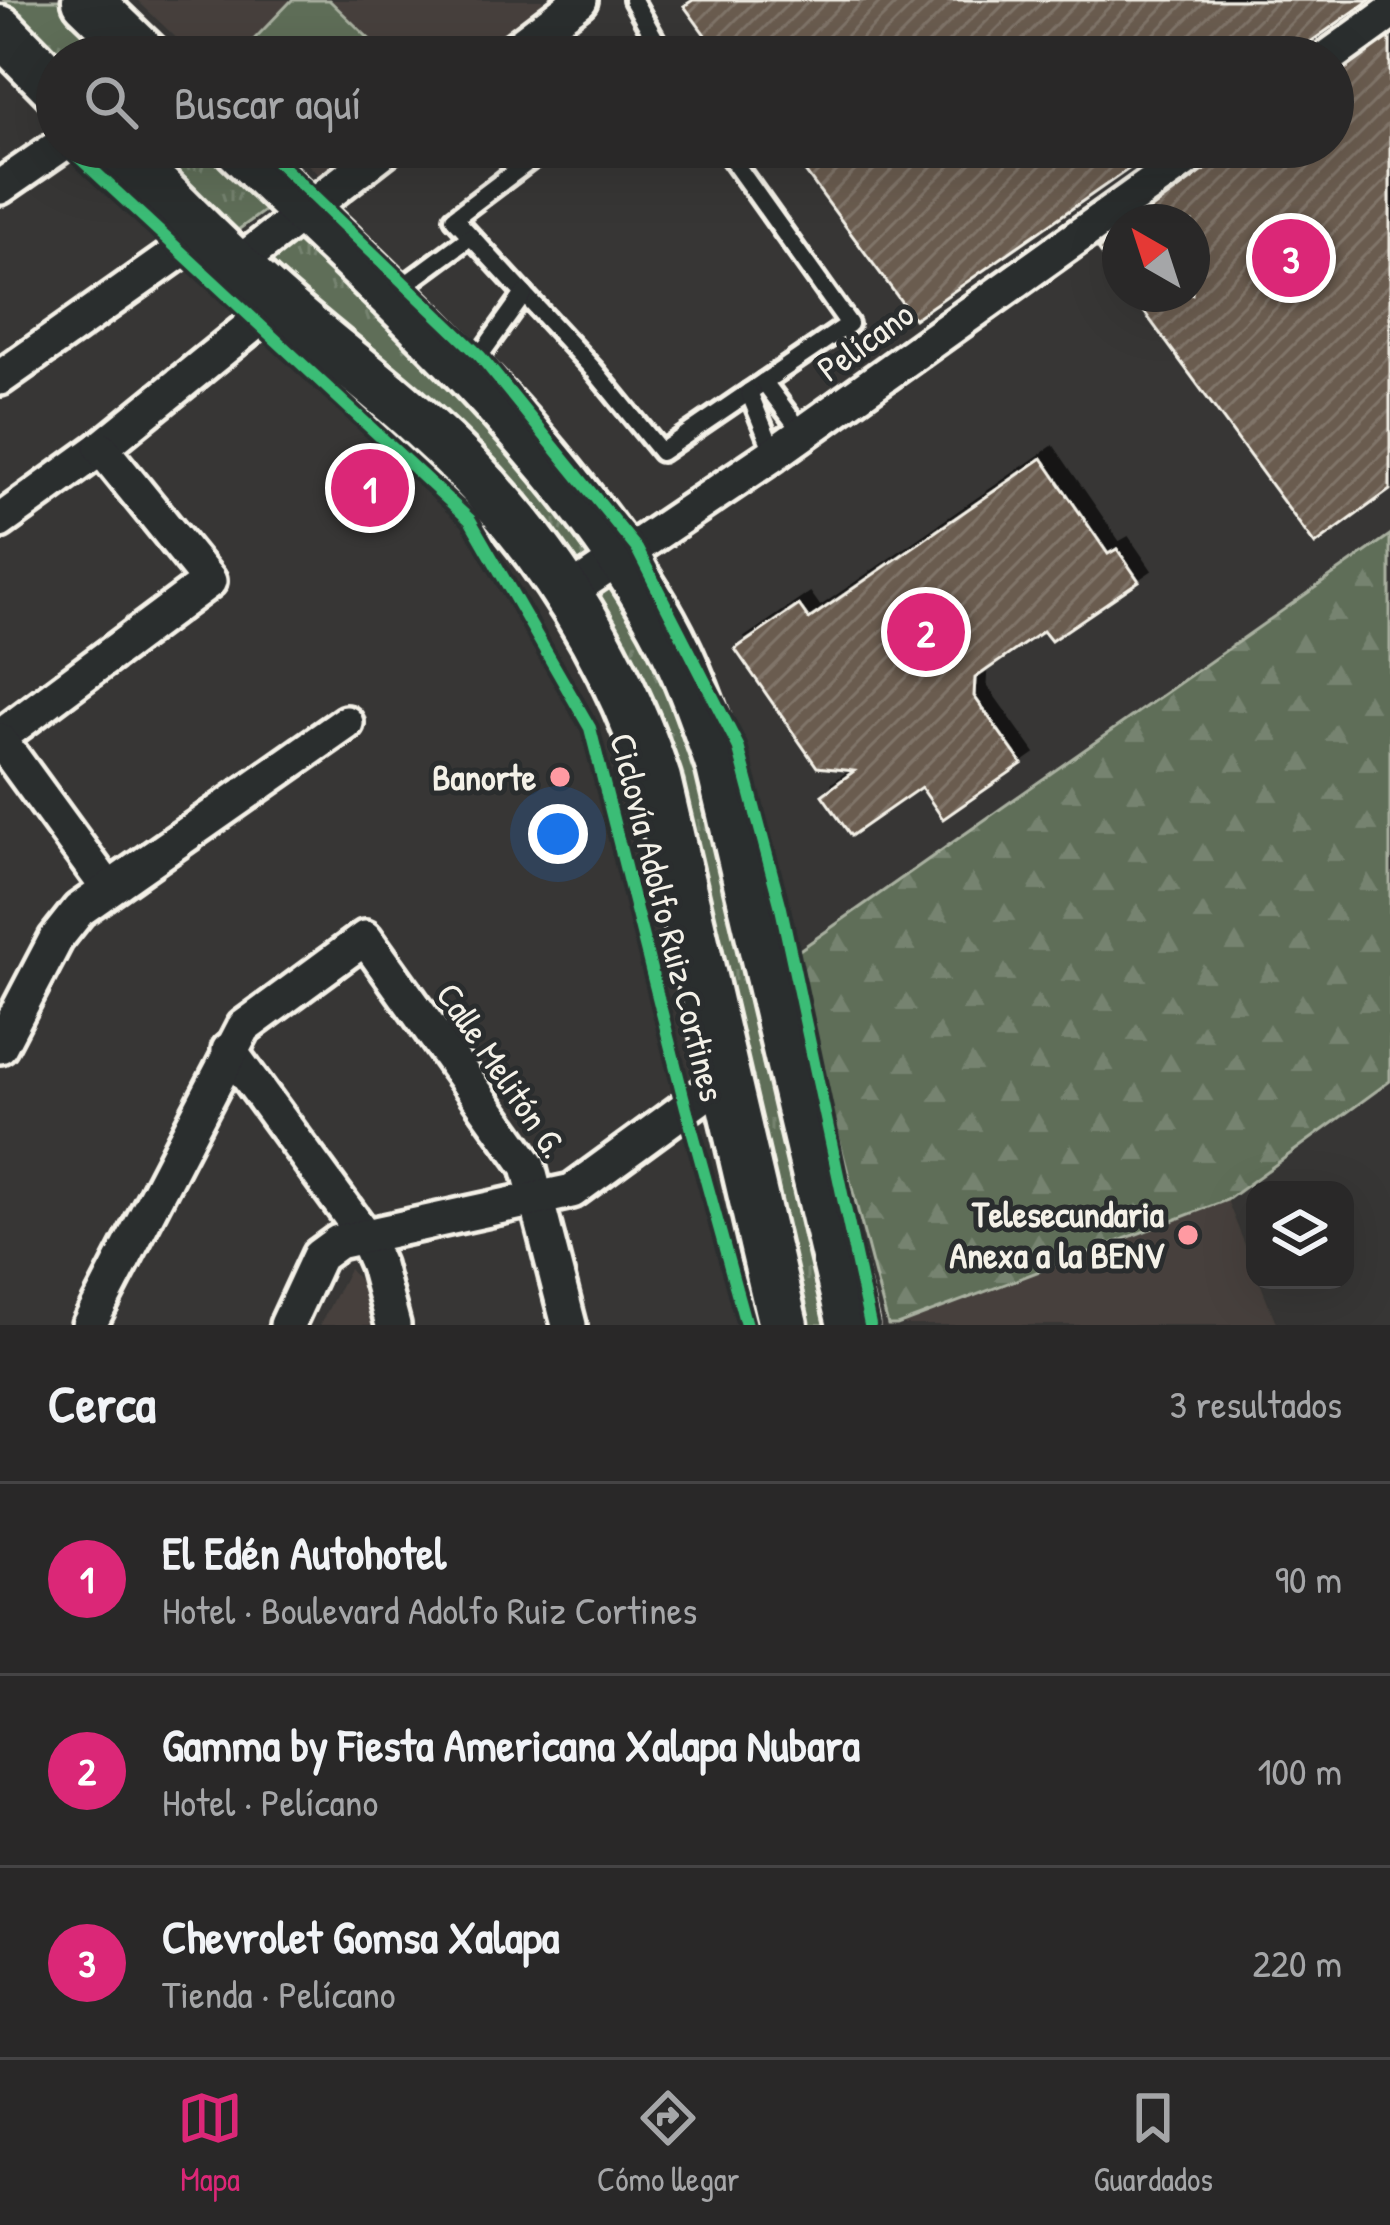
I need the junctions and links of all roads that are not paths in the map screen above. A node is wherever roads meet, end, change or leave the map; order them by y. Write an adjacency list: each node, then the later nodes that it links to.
1 (87, 0): 6 (main road)
2 (580, 0): 7 (street)
3 (633, 0): 8 (lane)
4 (1390, 13): 9 (street)
5 (0, 30): 10 (main road)
6 (124, 36)
7 (533, 36)
8 (653, 36)
9 (1354, 39)
10 (36, 67)
11 (36, 162): 18 (street)
12 (137, 168): 21 (main road)
13 (260, 168): 19 (main road)
14 (360, 168): 19 (street)
15 (520, 168): 20 (lane)
16 (738, 168): 27 (lane)
17 (1174, 168): 28 (street, Pelícano)
18 (0, 187)
19 (304, 211): 21 (street); 23 (main road)
20 (470, 237): 22 (lane); 23 (lane)
21 (220, 250): 24 (main road); 26 (street)
22 (524, 295): 25 (lane); 27 (lane)
23 (390, 296): 25 (main road)
24 (278, 304): 29 (street); 33 (main road)
25 (467, 374): 32 (main road)
26 (0, 378)
27 (756, 387): 28 (lane); 30 (lane)
28 (803, 434): 30 (street, Pelícano)
29 (101, 448): 31 (street); 35 (street)
30 (775, 454): 32 (street, Pelícano)
31 (0, 521)
32 (623, 559): 33 (street, Pelícano); 47 (main road)
33 (568, 593): 39 (main road)
34 (346, 722): 36 (street)
35 (0, 739): 36 (street)
36 (107, 887): 37 (street)
37 (0, 1046)
38 (229, 1050): 40 (street, Calle Melitón G.); 41 (street); 42 (street)
39 (728, 1077): 40 (street); 46 (main road)
40 (538, 1200): 41 (street); 45 (street, Calle Melitón G.)
41 (364, 1235): 43 (street); 44 (street)
42 (89, 1325)
43 (287, 1325)
44 (393, 1325)
45 (569, 1325)
46 (783, 1325)
47 (852, 1325)

